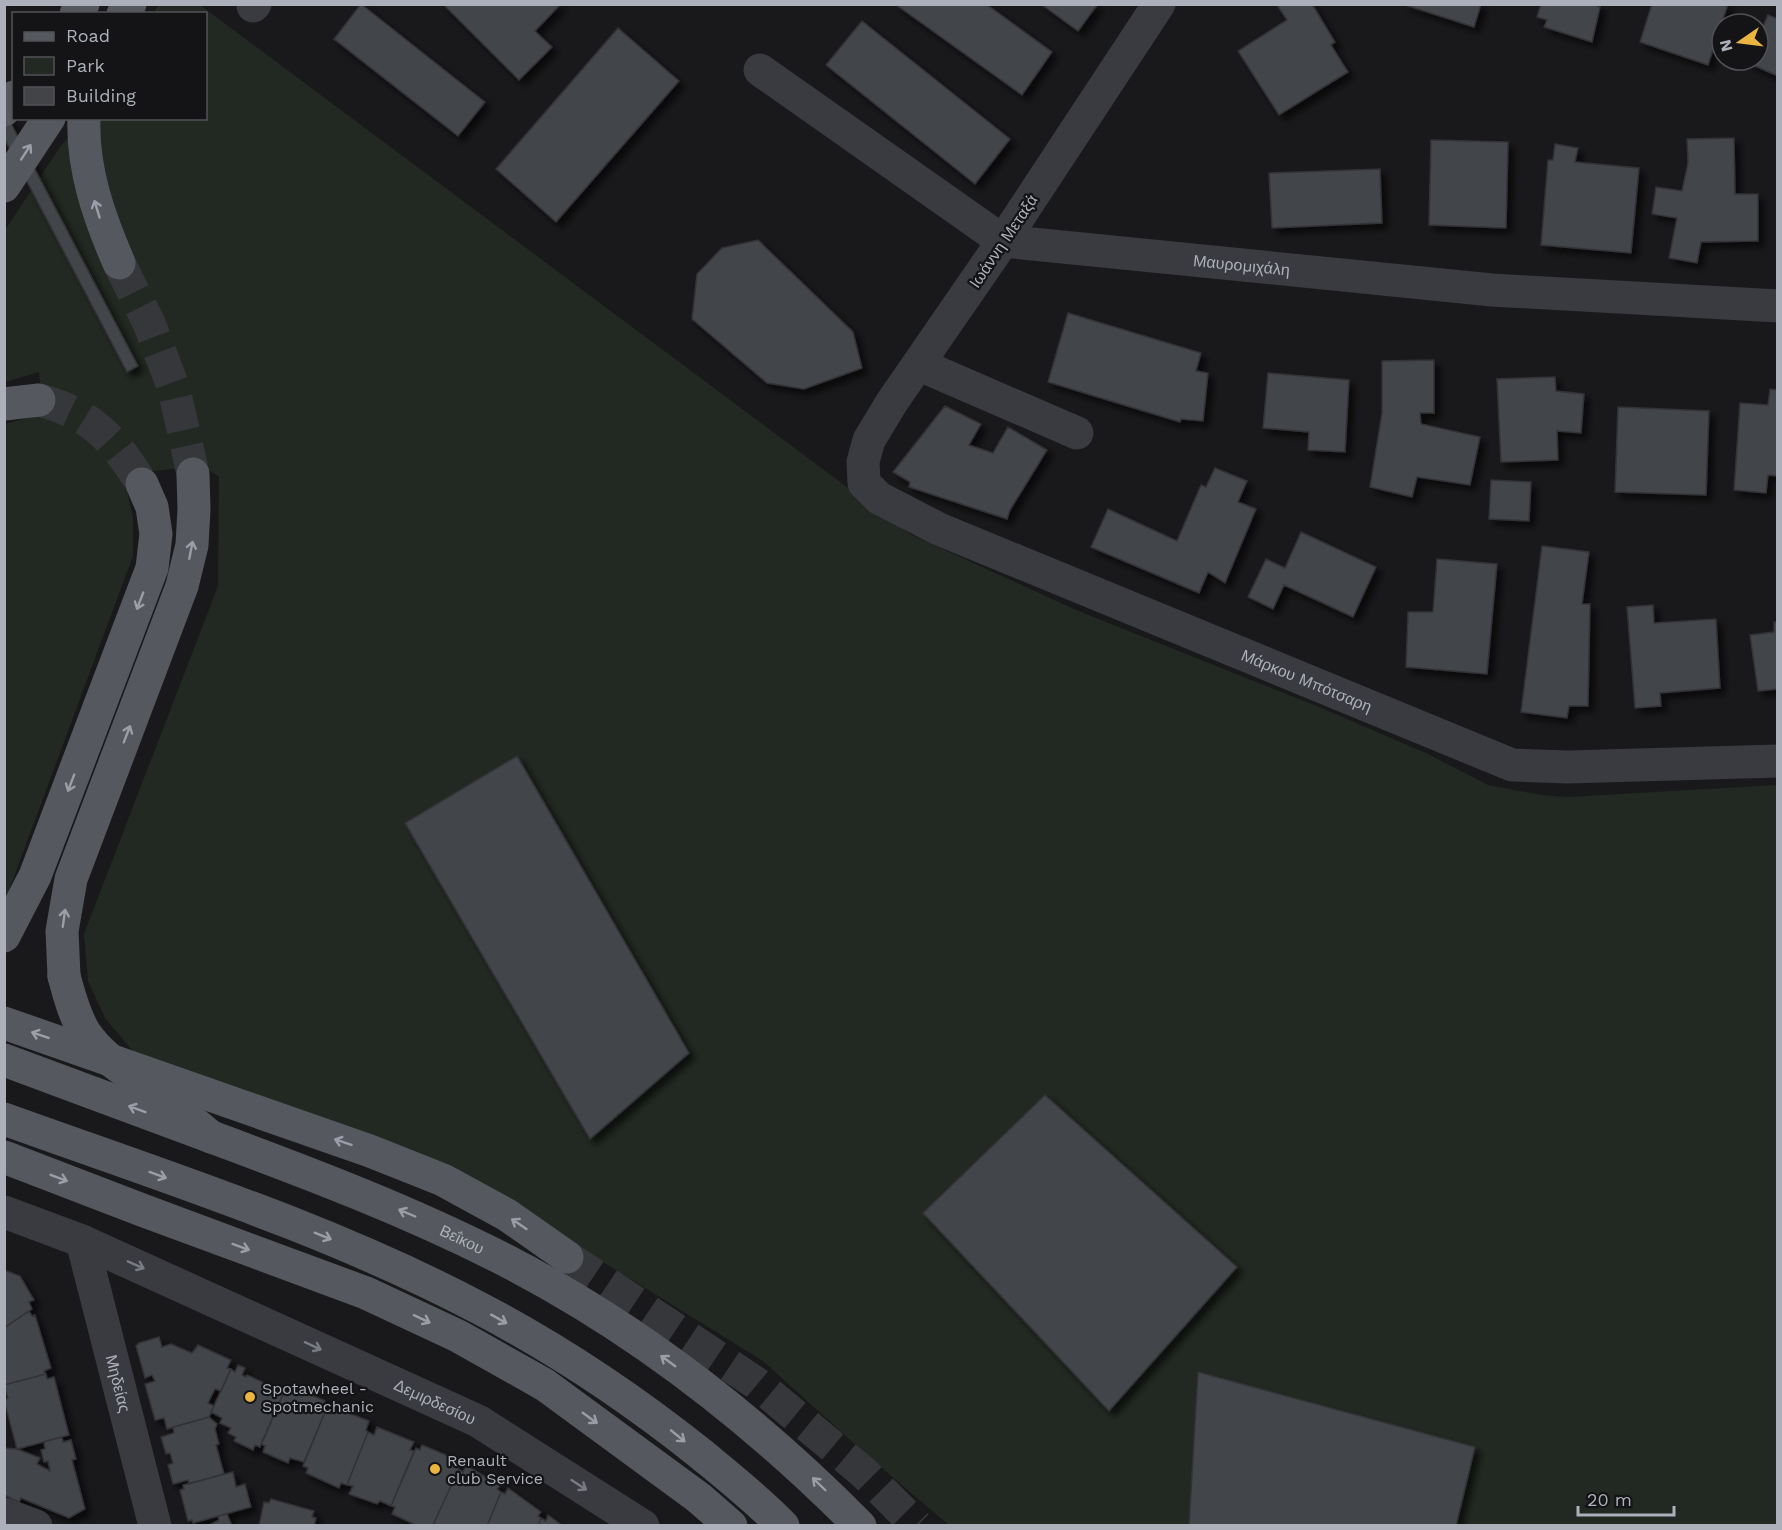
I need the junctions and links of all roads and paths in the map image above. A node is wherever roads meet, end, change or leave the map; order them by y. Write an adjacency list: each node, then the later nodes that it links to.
1 (1159, 4): 6 (street, Ιωάννη Μεταξά)
2 (760, 70): 6 (street, Μαυρομιχάλη)
3 (48, 120): 5 (main road, one-way to 3)
4 (84, 120): 7 (main road, one-way to 4)
5 (4, 186)
6 (1003, 241): 8 (street, Μαυρομιχάλη); 9 (street, Ιωάννη Μεταξά)
7 (119, 263)
8 (1778, 306)
9 (920, 364): 12 (street); 14 (street, Ιωάννη Μεταξά)
10 (39, 400): 11 (main road)
11 (4, 404)
12 (1077, 434)
13 (193, 474): 21 (main road, one-way to 13, bridge)
14 (864, 483): 16 (street, Μάρκου Μπότσαρη)
15 (142, 484): 17 (main road, one-way to 17)
16 (1778, 760)
17 (4, 936)
18 (4, 1023): 25 (main road, one-way to 18)
19 (4, 1060): 21 (main road, Βεΐκου, one-way to 19, bridge)
20 (4, 1119): 31 (main road, one-way to 31)
21 (212, 1137): 32 (main road, Βεΐκου, one-way to 21)
22 (4, 1157): 30 (main road, one-way to 30)
23 (4, 1212): 24 (street, Δεμιρδεσίου)
24 (82, 1241): 28 (street, Μηδείας); 29 (street, Δεμιρδεσίου, one-way to 29)
25 (567, 1257)
26 (4, 1514): 27 (street)
27 (36, 1526)
28 (155, 1526)
29 (643, 1526)
30 (731, 1526)
31 (783, 1526)
32 (860, 1526)

